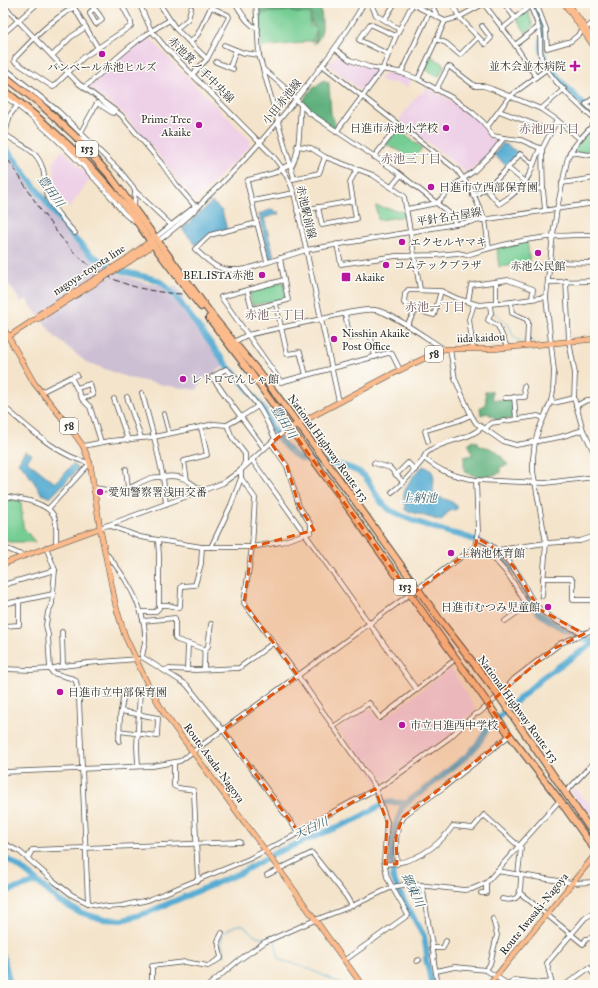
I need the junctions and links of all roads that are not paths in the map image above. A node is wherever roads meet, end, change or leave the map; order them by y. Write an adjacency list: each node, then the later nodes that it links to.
1 (38, 3): 31 (street)
2 (90, 3): 24 (street)
3 (121, 3): 52 (street)
4 (139, 3): 41 (street, 赤池箕ノ手中央線)
5 (159, 3): 30 (street)
6 (235, 3): 39 (street)
7 (256, 3): 39 (street)
8 (364, 3): 54 (street, 小田赤池線)
9 (394, 3): 29 (street)
10 (431, 3): 27 (street)
11 (452, 3): 26 (street)
12 (474, 3): 23 (street)
13 (484, 3): 23 (street); 40 (street)
14 (504, 3): 28 (street)
15 (536, 3): 42 (street)
16 (564, 3): 42 (main road)
17 (568, 3): 42 (main road)
18 (412, 4): 25 (street); 37 (street)
19 (3, 5): 31 (street)
20 (529, 5): 28 (street); 36 (street)
21 (372, 6): 29 (street)
22 (191, 8): 38 (street)
23 (477, 8): 26 (street)
24 (94, 9)
25 (428, 13): 27 (street); 67 (street)
26 (459, 16): 32 (street); 45 (street)
27 (437, 17): 32 (street)
28 (515, 18): 40 (street)
29 (385, 19): 37 (street)
30 (170, 20): 38 (street); 41 (street)
31 (18, 21): 43 (street); 46 (street)
32 (445, 21): 47 (street)
33 (595, 21): 42 (street)
34 (482, 26): 45 (street)
35 (86, 27): 46 (street); 52 (street); 58 (street)
36 (538, 27): 51 (street); 64 (street)
37 (399, 28): 44 (street)
38 (176, 29): 49 (street)
39 (258, 29): 57 (street)
40 (502, 29): 51 (street)
41 (151, 30): 69 (street, 赤池箕ノ手中央線); 72 (street)
42 (585, 30): 48 (main road); 53 (main road)
43 (3, 34)
44 (396, 36): 56 (street); 56 (street)
45 (478, 37): 47 (street)
46 (34, 38): 58 (street); 66 (street)
47 (436, 39): 71 (street)
48 (595, 42)
49 (190, 43): 59 (street); 59 (street)
50 (224, 45): 55 (street)
51 (515, 45): 70 (street)
52 (98, 48): 66 (street)
53 (595, 48)
54 (335, 49): 61 (street, 小田赤池線); 65 (street)
55 (236, 50): 57 (street); 60 (street)
56 (388, 54): 65 (street)
57 (260, 55): 63 (street)
58 (52, 56): 66 (street)
59 (207, 59): 69 (street)
60 (216, 62)
61 (322, 65): 78 (street); 81 (street, 小田赤池線)
62 (3, 67): 86 (street, 153)
63 (262, 69): 81 (street); 91 (street)
64 (547, 69): 70 (street); 74 (street)
65 (382, 70): 67 (street); 78 (street)
66 (68, 73): 72 (street)
67 (401, 73): 71 (street)
68 (3, 75): 85 (highway, National Highway Route 153 / 153)
69 (192, 75): 102 (street, 赤池箕ノ手中央線)
70 (536, 77): 77 (street)
71 (418, 79): 75 (street)
72 (84, 87): 132 (street)
73 (3, 89): 80 (highway, National Highway Route 153 / 153)
74 (564, 89): 84 (street); 92 (street)
75 (436, 90): 77 (street); 95 (street)
76 (3, 95): 80 (street)
77 (510, 96): 84 (street); 87 (street)
78 (364, 97): 93 (street); 97 (street)
79 (595, 97): 88 (street)
80 (10, 98): 83 (street); 94 (highway, National Highway Route 153 / 153)
81 (297, 100): 82 (street); 91 (street, 小田赤池線)
82 (301, 105): 97 (street); 104 (street)
83 (17, 106): 94 (street); 143 (street)
84 (541, 109): 90 (street)
85 (47, 110): 86 (street); 99 (highway, National Highway Route 153 / 153)
86 (58, 111): 96 (street, 153)
87 (499, 111): 95 (street); 98 (street)
88 (595, 112)
89 (113, 113): 96 (street)
90 (557, 120): 98 (street); 101 (street)
91 (278, 121): 102 (street, 小田赤池線); 111 (street)
92 (595, 121): 101 (street)
93 (399, 124): 109 (street); 116 (street)
94 (45, 126): 147 (highway, National Highway Route 153 / 153)
95 (487, 127): 100 (street)
96 (81, 132): 103 (street, 153)
97 (336, 132): 109 (street)
98 (551, 132): 105 (street)
99 (75, 136): 103 (street); 134 (highway, National Highway Route 153 / 153)
100 (504, 138): 105 (street); 116 (street)
101 (580, 138): 106 (street)
102 (260, 143): 112 (street, 赤池駅前線); 129 (street, 小田赤池線)
103 (94, 145): 124 (street, 153)
104 (297, 146): 108 (street); 111 (street)
105 (541, 148): 110 (street); 123 (street)
106 (570, 152): 107 (street); 120 (street)
107 (595, 152)
108 (325, 157): 114 (street); 118 (street)
109 (374, 157): 115 (street)
110 (533, 164): 113 (street); 119 (street)
111 (290, 165): 112 (street); 118 (street)
112 (283, 168): 118 (street, 赤池駅前線); 127 (street)
113 (508, 168): 119 (street); 122 (street)
114 (357, 169): 121 (street); 128 (street)
115 (400, 175): 121 (street); 130 (street)
116 (464, 178): 126 (street); 130 (street)
117 (595, 178): 120 (street)
118 (292, 179): 125 (street, 赤池駅前線)
119 (525, 182): 122 (street); 123 (street)
120 (562, 183): 136 (street)
121 (391, 187): 135 (street)
122 (486, 189): 126 (street)
123 (543, 189): 137 (street)
124 (134, 191): 134 (street); 142 (street)
125 (294, 193): 127 (street); 138 (street, 赤池駅前線)
126 (474, 196): 139 (street)
127 (252, 201): 140 (street)
128 (353, 201): 133 (street); 133 (street)
129 (202, 203): 132 (street, 小田赤池線); 147 (street, 小田赤池線)
130 (437, 203): 135 (street); 141 (street)
131 (595, 203): 136 (street, 平針名古屋線)
132 (195, 206): 142 (street, 小田赤池線)
133 (318, 207): 138 (street)
134 (134, 209): 147 (highway, National Highway Route 153 / 153)
135 (407, 209): 144 (street)
136 (557, 209): 137 (street, 平針名古屋線); 146 (street)
137 (545, 210): 139 (street, 平針名古屋線)
138 (297, 211): 150 (street, 赤池駅前線)
139 (485, 220): 141 (street, 平針名古屋線); 149 (street)
140 (257, 223): 153 (street); 153 (street, 平針名古屋線)
141 (456, 224): 144 (street, 平針名古屋線)
142 (171, 225): 147 (street, 小田赤池線)
143 (75, 232)
144 (410, 232): 148 (street, 平針名古屋線); 151 (street)
145 (595, 235): 146 (street)
146 (553, 236): 149 (street); 154 (street)
147 (154, 241): 179 (main road, nagoya-toyota line, bridge); 181 (highway, National Highway Route 153 / 153); 219 (highway, National Highway Route 153 / 153)
148 (337, 244): 150 (street, 平針名古屋線); 151 (street)
149 (489, 248): 151 (street)
150 (306, 250): 152 (street, 平針名古屋線); 174 (street, 赤池駅前線)
151 (414, 256): 161 (street)
152 (280, 258): 153 (street, 平針名古屋線); 156 (street)
153 (267, 262)
154 (551, 262): 155 (street); 160 (street)
155 (595, 263)
156 (284, 280): 162 (street); 169 (street)
157 (566, 281): 158 (street); 160 (street); 182 (street)
158 (595, 281)
159 (496, 282): 165 (street); 166 (street); 168 (street)
160 (549, 282): 164 (street)
161 (420, 289): 163 (street); 172 (street)
162 (247, 290): 169 (street); 178 (street)
163 (441, 291): 166 (street); 172 (street)
164 (546, 297): 165 (street); 183 (street)
165 (532, 299): 167 (street)
166 (468, 302): 170 (street)
167 (511, 302): 168 (street); 184 (street)
168 (496, 303): 171 (street)
169 (276, 304): 177 (street)
170 (474, 304): 171 (street); 187 (street)
171 (490, 304): 185 (street)
172 (416, 310): 175 (street)
173 (345, 314): 174 (street); 175 (street); 188 (street)
174 (320, 319): 177 (street); 189 (street, 赤池駅前線)
175 (406, 325): 186 (street)
176 (3, 327): 179 (main road)
177 (281, 327): 178 (street); 192 (street)
178 (247, 334): 181 (street); 192 (street)
179 (5, 337): 196 (main road, 58)
180 (595, 339): 182 (main road, iida kaidou / 58)
181 (234, 342): 215 (highway, National Highway Route 153 / 153)
182 (569, 342): 183 (main road, iida kaidou / 58); 202 (street)
183 (551, 343): 184 (main road, iida kaidou / 58); 205 (street)
184 (527, 345): 185 (main road, iida kaidou / 58)
185 (508, 347): 187 (main road, iida kaidou / 58)
186 (447, 349): 187 (main road, iida kaidou / 58); 190 (main road, iida kaidou / 58); 211 (street)
187 (473, 349)
188 (375, 357): 189 (street); 190 (street)
189 (331, 369): 192 (street); 206 (street, 赤池駅前線)
190 (400, 370): 206 (main road, iida kaidou / 58)
191 (78, 375): 193 (street)
192 (306, 375)
193 (71, 377): 195 (street); 196 (street)
194 (524, 386): 199 (street)
195 (76, 388): 200 (street); 200 (street)
196 (41, 392): 230 (main road, 58)
197 (142, 393): 222 (street)
198 (127, 396): 223 (street)
199 (514, 397): 201 (street); 214 (street)
200 (82, 398): 228 (street)
201 (505, 398)
202 (574, 398): 205 (street); 209 (street)
203 (114, 399): 225 (street)
204 (595, 400): 209 (street)
205 (551, 401): 213 (street)
206 (339, 402): 215 (main road, iida kaidou / 58)
207 (3, 406): 235 (street)
208 (258, 406): 212 (street); 212 (street); 224 (street)
209 (576, 406): 220 (street)
210 (164, 414): 221 (street)
211 (471, 415): 218 (street); 226 (street)
212 (241, 417): 216 (street); 231 (street)
213 (543, 418): 214 (street); 227 (street)
214 (516, 419): 218 (street)
215 (298, 424): 219 (main road, iida kaidou / 58); 275 (highway, National Highway Route 153 / 153)
216 (227, 425): 217 (street); 238 (street)
217 (201, 427): 221 (street); 244 (street)
218 (483, 428): 227 (street); 233 (street)
219 (289, 429): 224 (street); 277 (highway, National Highway Route 153 / 153)
220 (583, 430): 227 (street); 232 (street)
221 (169, 433): 222 (street)
222 (154, 437): 223 (street); 241 (street)
223 (141, 438): 225 (street)
224 (276, 438): 229 (street)
225 (128, 440): 228 (street)
226 (428, 441)
227 (535, 441): 247 (street)
228 (101, 442): 230 (street)
229 (271, 443): 231 (street); 257 (street)
230 (83, 446): 235 (main road, 58)
231 (264, 448): 234 (street)
232 (595, 454)
233 (424, 458): 239 (street); 245 (street)
234 (252, 460): 238 (street); 257 (street)
235 (90, 463): 248 (main road, 58); 254 (street)
236 (374, 463): 240 (street)
237 (126, 469): 249 (street)
238 (241, 470): 243 (street); 250 (street)
239 (415, 470): 240 (street); 246 (street)
240 (396, 475): 246 (street)
241 (163, 477): 244 (street); 249 (street); 253 (street)
242 (595, 477): 247 (street)
243 (241, 478): 266 (street); 267 (street)
244 (187, 480): 250 (street)
245 (476, 480): 247 (street); 260 (street)
246 (403, 482): 251 (street)
247 (536, 483): 261 (street)
248 (94, 488): 249 (street); 256 (main road, 58)
249 (128, 489)
250 (202, 491): 253 (street)
251 (392, 492)
252 (3, 496): 254 (street)
253 (166, 504): 255 (street)
254 (48, 509): 262 (street)
255 (108, 525): 256 (street); 259 (street)
256 (100, 528): 262 (main road); 269 (main road, Route Asada-Nagoya)
257 (305, 533): 267 (street); 287 (street)
258 (595, 536): 261 (street)
259 (158, 541): 265 (street); 282 (street)
260 (477, 542): 268 (street); 275 (street); 285 (street)
261 (546, 543): 268 (street); 273 (street)
262 (56, 544): 264 (main road)
263 (3, 547): 270 (street)
264 (46, 547): 270 (main road); 272 (street)
265 (202, 547): 266 (street); 282 (street)
266 (211, 547): 267 (street)
267 (252, 547): 292 (street)
268 (498, 550): 291 (street)
269 (105, 552): 283 (street); 296 (main road, Route Asada-Nagoya)
270 (24, 556): 271 (main road)
271 (3, 564)
272 (55, 570): 274 (street); 276 (street)
273 (543, 578): 278 (street); 279 (street)
274 (3, 585)
275 (417, 589): 277 (street); 323 (highway, National Highway Route 153 / 153, bridge)
276 (53, 594): 280 (street); 300 (street)
277 (411, 595): 287 (street); 314 (highway, National Highway Route 153 / 153, bridge)
278 (542, 596)
279 (595, 600)
280 (19, 601): 281 (street); 288 (street)
281 (3, 604)
282 (160, 605): 283 (street)
283 (141, 612): 284 (street)
284 (143, 621): 293 (street); 295 (street)
285 (505, 621)
286 (211, 624): 294 (street)
287 (370, 624): 304 (street); 306 (street)
288 (3, 626)
289 (595, 629): 291 (street)
290 (62, 632): 298 (street)
291 (583, 634): 322 (street)
292 (273, 643): 301 (street); 304 (street)
293 (188, 644): 294 (street); 303 (street)
294 (205, 651): 301 (street)
295 (142, 657): 296 (street); 302 (street)
296 (136, 660): 298 (street); 305 (main road, Route Asada-Nagoya)
297 (452, 662): 306 (street)
298 (63, 666): 300 (street)
299 (3, 669): 300 (street)
300 (50, 669): 320 (street)
301 (204, 669): 303 (street)
302 (165, 670): 303 (street); 311 (street)
303 (187, 670)
304 (298, 676): 310 (street); 311 (street)
305 (148, 685): 307 (street); 316 (main road, Route Asada-Nagoya)
306 (417, 690): 310 (street)
307 (140, 691): 308 (street); 309 (street)
308 (121, 711): 309 (street); 312 (street)
309 (140, 714): 313 (street); 313 (street)
310 (333, 727): 322 (street)
311 (223, 730): 316 (street); 325 (street)
312 (119, 731): 313 (street); 315 (street)
313 (138, 734): 319 (street)
314 (509, 734): 324 (highway, National Highway Route 153 / 153); 337 (street)
315 (118, 741)
316 (193, 752): 318 (street); 332 (main road, Route Asada-Nagoya)
317 (595, 761): 323 (street)
318 (174, 763): 319 (street); 329 (street)
319 (138, 766): 320 (street)
320 (82, 768): 321 (street); 331 (street)
321 (3, 772)
322 (376, 790): 325 (street); 336 (street)
323 (565, 793): 326 (highway, National Highway Route 153 / 153)
324 (560, 800): 330 (street); 333 (highway, National Highway Route 153 / 153)
325 (299, 833): 332 (street)
326 (595, 836)
327 (240, 842): 329 (street)
328 (3, 843): 335 (street)
329 (196, 844): 331 (street); 342 (street)
330 (519, 846): 337 (street); 339 (street); 341 (street)
331 (84, 847): 335 (street); 351 (street)
332 (266, 850): 338 (main road, Route Asada-Nagoya); 342 (street)
333 (595, 850)
334 (595, 855): 345 (main road, Route Iwasaki-Nagoya)
335 (28, 858): 351 (street)
336 (385, 864): 337 (street); 347 (street)
337 (397, 864)
338 (279, 869): 340 (street); 352 (street); 356 (main road, Route Asada-Nagoya)
339 (497, 871): 341 (street); 344 (street)
340 (267, 874)
341 (519, 875): 345 (street); 349 (street)
342 (198, 881): 351 (street)
343 (595, 882): 345 (street)
344 (486, 883): 346 (street); 348 (street)
345 (572, 883): 354 (main road, Route Iwasaki-Nagoya)
346 (422, 885): 347 (street); 361 (street)
347 (392, 888): 352 (street); 362 (street)
348 (481, 893)
349 (520, 893): 350 (street); 354 (street)
350 (502, 899)
351 (88, 903)
352 (352, 906): 356 (street)
353 (595, 912): 358 (street)
354 (547, 915): 358 (street); 365 (main road, Route Iwasaki-Nagoya)
355 (494, 919): 363 (street)
356 (316, 920): 362 (main road, Route Asada-Nagoya); 369 (street)
357 (222, 933): 368 (street)
358 (571, 935): 359 (street); 367 (street)
359 (595, 937)
360 (446, 941): 361 (street)
361 (432, 948): 364 (street)
362 (345, 960): 370 (main road, Route Asada-Nagoya)
363 (486, 970): 364 (street); 365 (street)
364 (436, 971): 371 (street)
365 (496, 976): 372 (main road, Route Iwasaki-Nagoya); 373 (street)
366 (595, 976): 374 (street)
367 (552, 983): 373 (street)
368 (152, 985)
369 (209, 985)
370 (362, 985)
371 (438, 985)
372 (489, 985)
373 (509, 985)
374 (565, 985)

